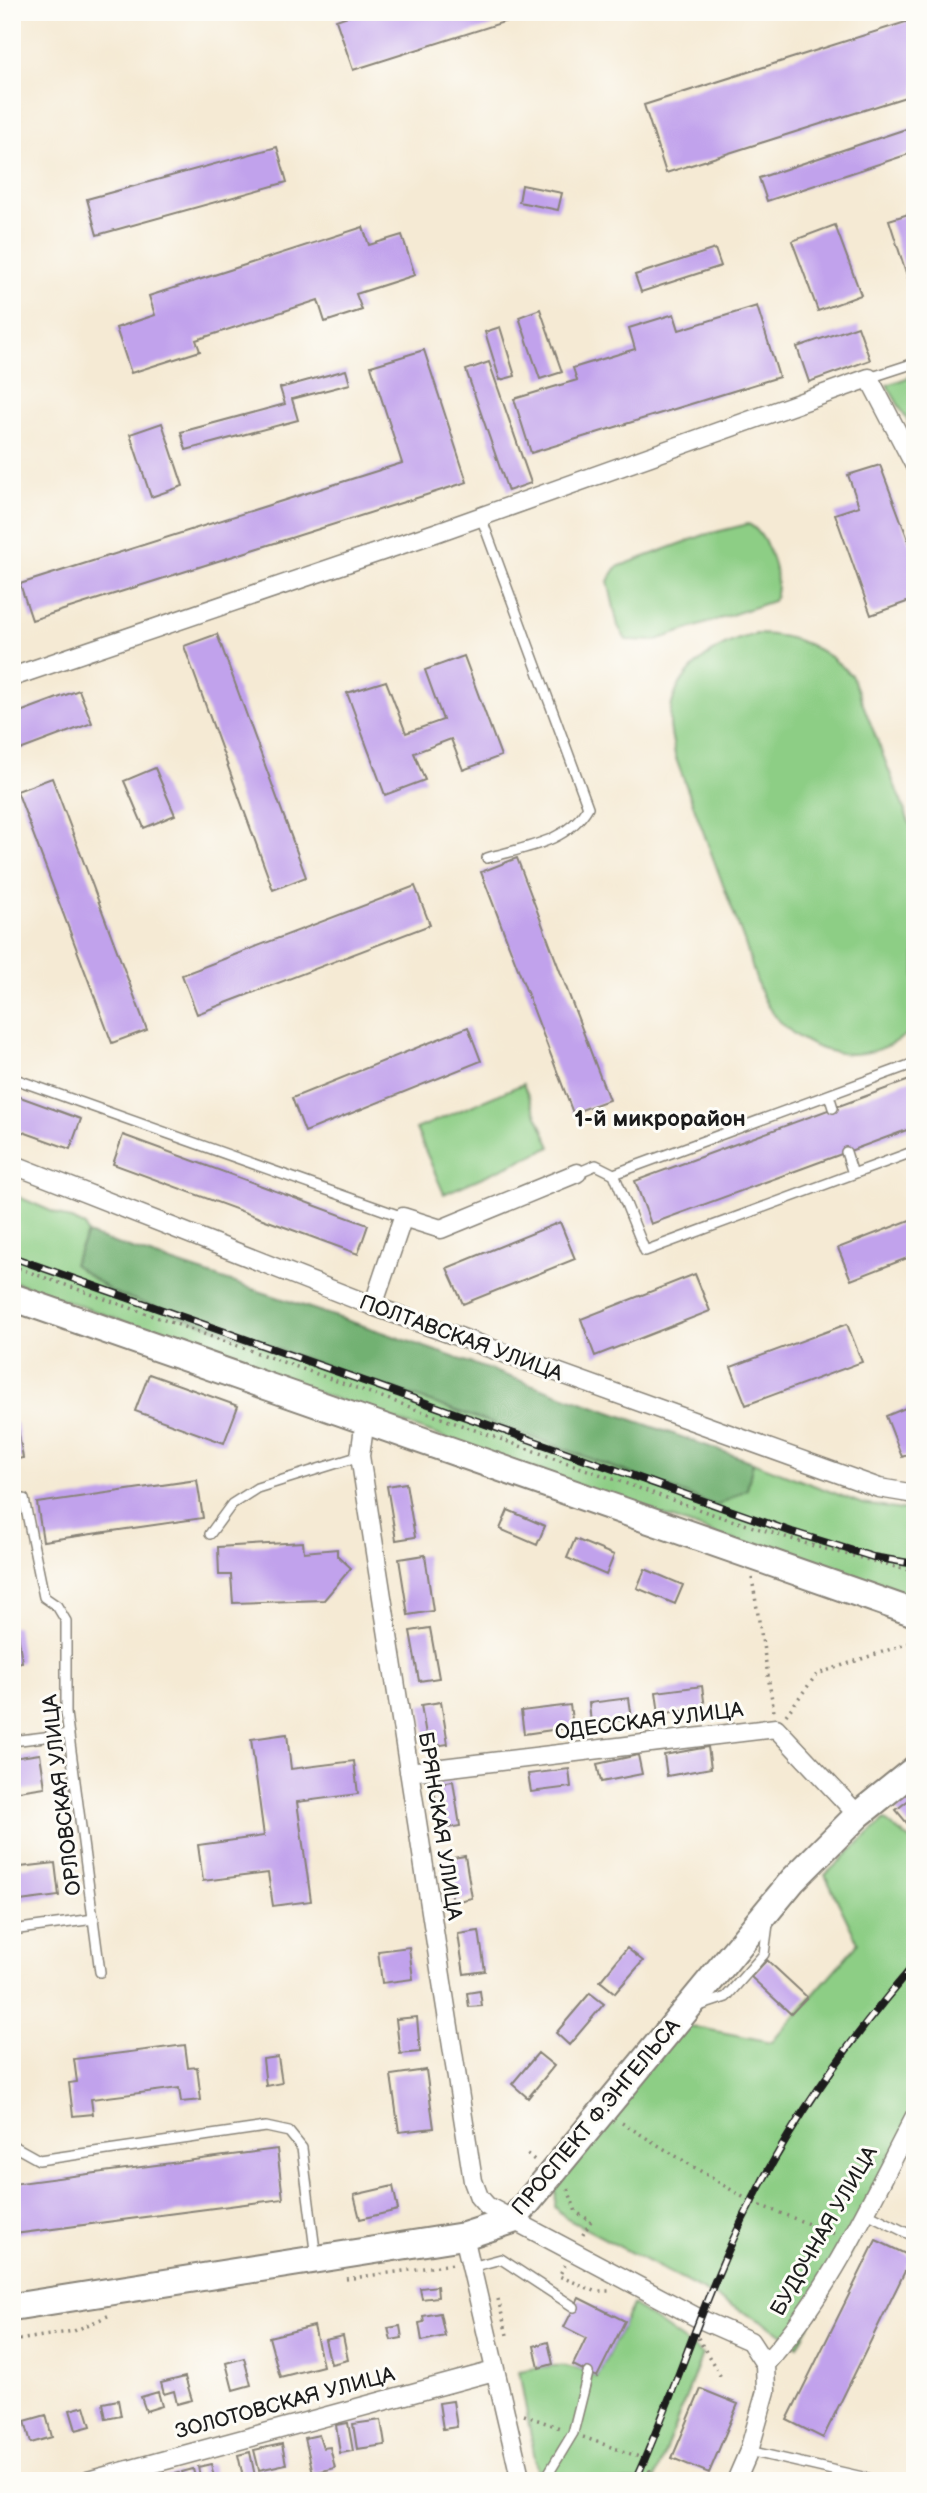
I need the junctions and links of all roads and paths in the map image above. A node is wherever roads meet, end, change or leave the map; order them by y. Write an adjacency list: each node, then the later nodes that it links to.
1 (915, 363): 2 (lane)
2 (869, 378): 3 (street); 4 (street)
3 (915, 466)
4 (481, 517): 5 (street); 6 (lane)
5 (12, 677)
6 (487, 858)
7 (915, 1063): 9 (lane)
8 (12, 1078): 17 (lane)
9 (829, 1095): 10 (lane); 15 (lane)
10 (833, 1108)
11 (915, 1151): 16 (lane)
12 (846, 1152): 16 (lane)
13 (12, 1164): 20 (street, ПОЛТАВСКАЯ УЛИЦА)
14 (577, 1173): 15 (lane); 17 (street)
15 (614, 1174): 16 (lane)
16 (853, 1174)
17 (403, 1217): 20 (street)
18 (12, 1266): 27 (path)
19 (12, 1297): 21 (street)
20 (373, 1306): 23 (street, ПОЛТАВСКАЯ УЛИЦА)
21 (365, 1420): 22 (street, БРЯНСКАЯ УЛИЦА); 26 (street)
22 (360, 1456): 25 (lane); 34 (street, БРЯНСКАЯ УЛИЦА)
23 (915, 1494)
24 (24, 1499): 31 (lane, ОРЛОВСКАЯ УЛИЦА)
25 (210, 1534)
26 (750, 1555): 28 (street); 30 (path)
27 (915, 1572)
28 (915, 1613)
29 (915, 1642): 30 (path)
30 (776, 1728): 34 (street, ОДЕССКАЯ УЛИЦА); 35 (street)
31 (69, 1734): 32 (lane); 36 (lane, ОРЛОВСКАЯ УЛИЦА)
32 (12, 1741)
33 (915, 1769): 35 (street, ПРОСПЕКТ Ф.ЭНГЕЛЬСА)
34 (409, 1772): 45 (street, БРЯНСКАЯ УЛИЦА)
35 (858, 1815): 39 (street, ПРОСПЕКТ Ф.ЭНГЕЛЬСА)
36 (94, 1919): 37 (lane); 38 (lane, ОРЛОВСКАЯ УЛИЦА)
37 (12, 1930)
38 (100, 1972)
39 (602, 2111): 43 (street, ПРОСПЕКТ Ф.ЭНГЕЛЬСА); 48 (path)
40 (915, 2116): 44 (street, БУДОЧНАЯ УЛИЦА)
41 (12, 2145): 50 (lane)
42 (527, 2154): 43 (path)
43 (552, 2174): 45 (street, ПРОСПЕКТ Ф.ЭНГЕЛЬСА); 49 (path)
44 (865, 2211): 47 (lane); 48 (street, БУДОЧНАЯ УЛИЦА)
45 (513, 2220): 46 (street, ПРОСПЕКТ Ф.ЭНГЕЛЬСА); 49 (street, БРЯНСКАЯ УЛИЦА)
46 (464, 2236): 50 (street, ПРОСПЕКТ Ф.ЭНГЕЛЬСА); 51 (street)
47 (915, 2237)
48 (850, 2240): 60 (street, БУДОЧНАЯ УЛИЦА)
49 (572, 2252): 53 (path); 60 (street, БРЯНСКАЯ УЛИЦА)
50 (316, 2259): 55 (street, ПРОСПЕКТ Ф.ЭНГЕЛЬСА)
51 (471, 2267): 52 (path); 56 (lane); 61 (street)
52 (344, 2279)
53 (595, 2291)
54 (493, 2294): 58 (path)
55 (12, 2307)
56 (574, 2307)
57 (116, 2312): 59 (path)
58 (508, 2340)
59 (12, 2341)
60 (765, 2364): 65 (street)
61 (494, 2371): 67 (street, ЗОЛОТОВСКАЯ УЛИЦА); 68 (street)
62 (588, 2373): 64 (lane)
63 (524, 2414): 64 (path)
64 (573, 2433): 66 (path); 69 (lane)
65 (749, 2451): 71 (street); 72 (lane)
66 (651, 2478): 70 (path)
67 (88, 2481)
68 (522, 2481)
69 (544, 2481)
70 (659, 2481)
71 (736, 2481)
72 (880, 2481)

